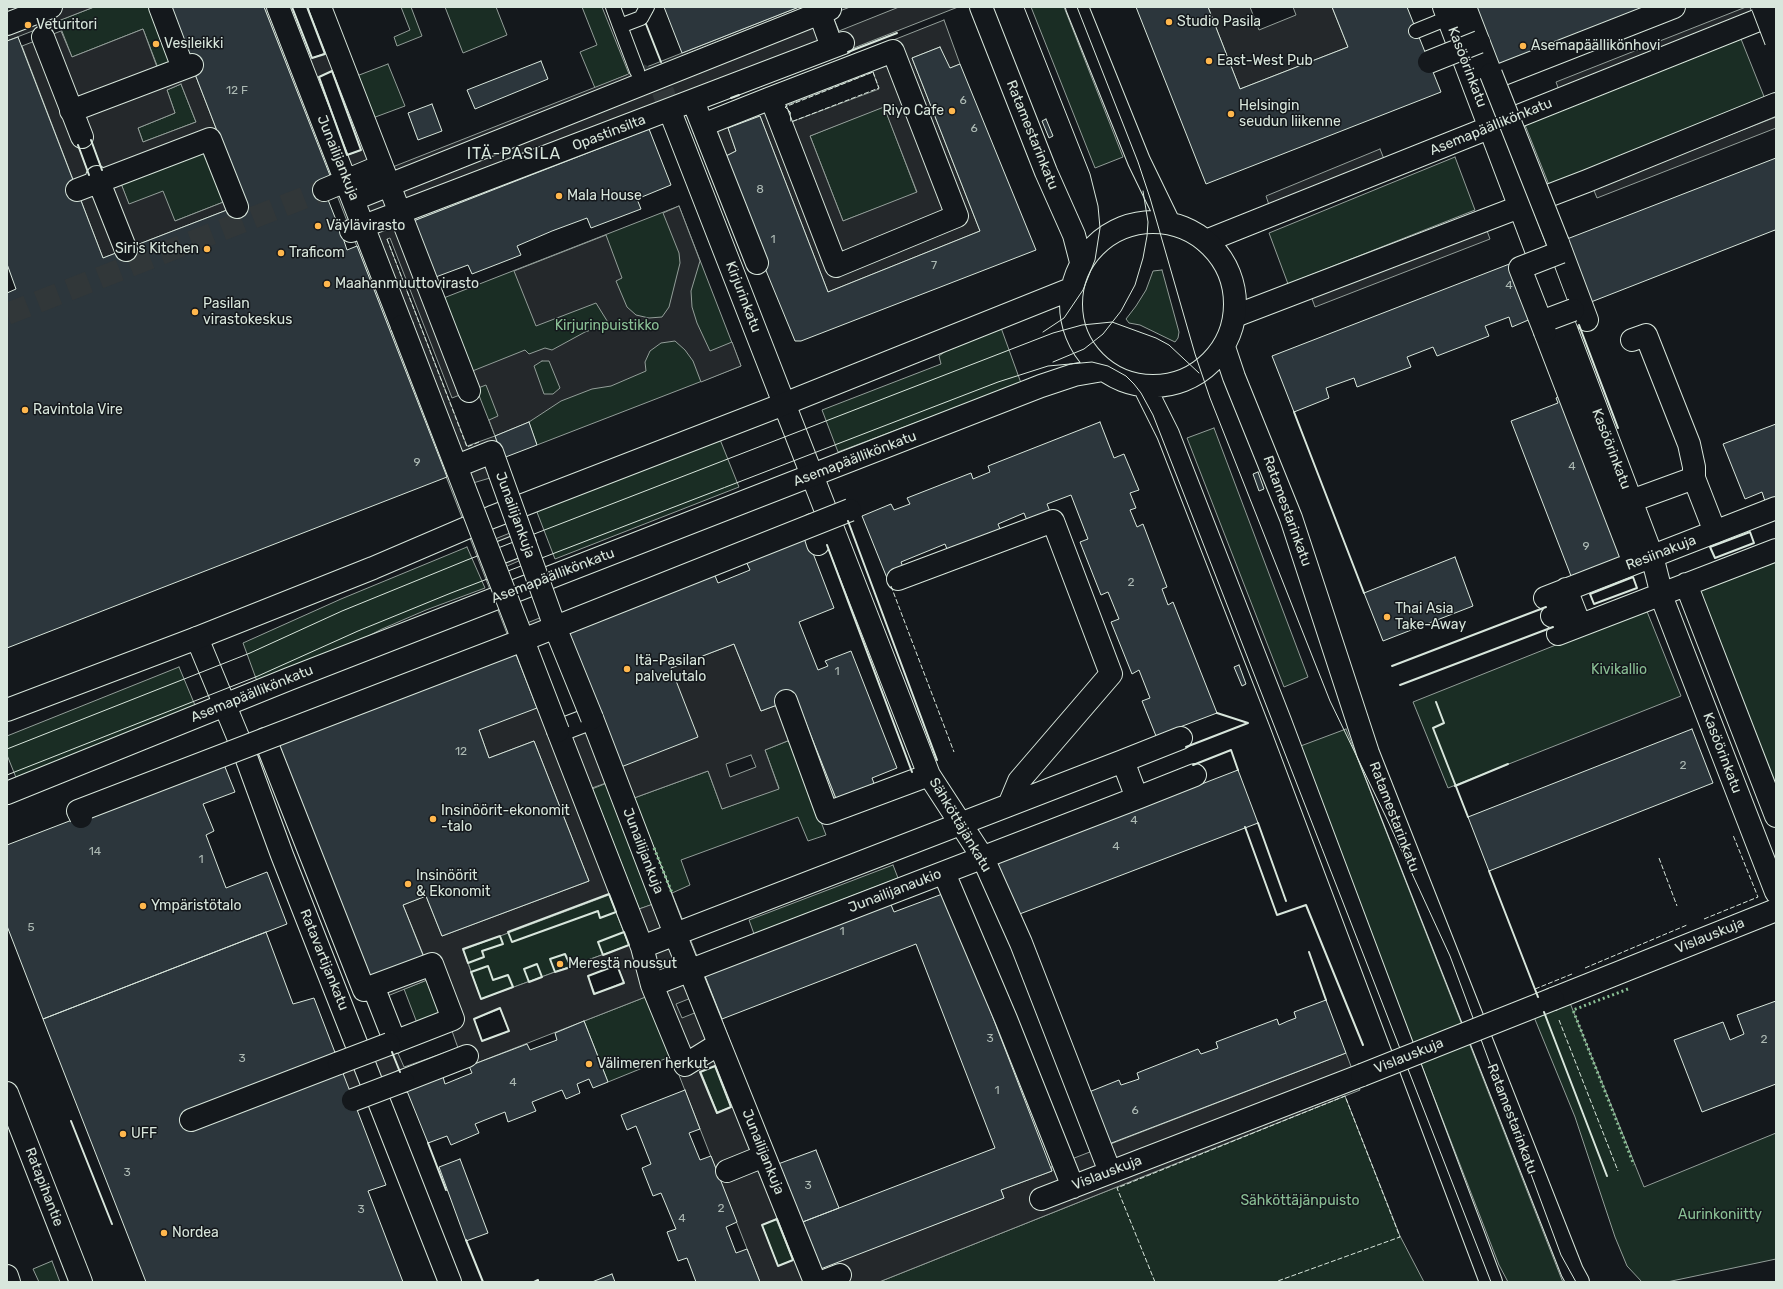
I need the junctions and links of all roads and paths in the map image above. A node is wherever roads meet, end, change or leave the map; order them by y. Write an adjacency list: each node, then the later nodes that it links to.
1 (160, 7): 24 (street)
2 (278, 7): 35 (street, Junailijankuja)
3 (320, 7): 31 (street)
4 (613, 7): 14 (lane)
5 (647, 7): 14 (lane)
6 (982, 7): 44 (street, Ratamestarinkatu)
7 (1077, 7): 39 (street)
8 (1674, 7): 21 (street)
9 (1763, 7): 16 (street, bridge)
10 (1452, 11): 15 (lane); 17 (street, Kasöörinkatu); 28 (street, Kasöörinkatu)
11 (1776, 13): 28 (street, Asemapäällikönkatu)
12 (42, 21): 13 (street); 24 (street)
13 (7, 24)
14 (620, 26): 20 (lane)
15 (1416, 31)
16 (1776, 41)
17 (1479, 42): 18 (street, bridge); 21 (street, Kasöörinkatu, bridge)
18 (1429, 62)
19 (677, 63): 25 (street, Kirjurinkatu); 25 (street, Opastinsilta); 27 (street)
20 (637, 71)
21 (1493, 78): 42 (street, Kasöörinkatu, bridge)
22 (771, 98): 22 (street); 25 (street)
23 (1776, 104): 36 (street)
24 (71, 111): 29 (street)
25 (698, 112): 30 (street, Opastinsilta); 45 (street, Kirjurinkatu)
26 (673, 119): 54 (street, Kirjurinkatu)
27 (540, 125): 30 (street); 31 (street)
28 (1490, 128): 36 (street, Kasöörinkatu); 41 (street, Asemapäällikönkatu)
29 (82, 137)
30 (553, 155): 38 (street, Opastinsilta)
31 (385, 176): 35 (street); 38 (street)
32 (98, 179): 33 (street); 37 (street); 43 (street)
33 (77, 190)
34 (324, 190): 35 (street)
35 (350, 190): 40 (street, Junailijankuja)
36 (1520, 206): 47 (street); 58 (street, Kasöörinkatu)
37 (237, 207)
38 (400, 214): 40 (street, Opastinsilta); 53 (street)
39 (1170, 223): 41 (street); 44 (street)
40 (358, 229): 55 (street, Junailijankuja, bridge)
41 (1206, 241): 47 (street)
42 (1561, 241): 48 (street, Kasöörinkatu, bridge); 48 (street, Kasöörinkatu, bridge)
43 (126, 250)
44 (1081, 262): 46 (street)
45 (757, 263)
46 (1071, 289): 51 (street); 54 (street)
47 (1235, 316): 50 (street)
48 (1543, 327): 65 (street, Kasöörinkatu)
49 (1632, 340): 57 (street)
50 (1224, 347): 52 (street); 118 (street, Ratamestarinkatu)
51 (1103, 370): 52 (street); 56 (street, Asemapäällikönkatu)
52 (1144, 386): 117 (street)
53 (470, 391)
54 (784, 404): 56 (street, Kirjurinkatu); 72 (street)
55 (457, 466): 62 (street, Junailijankuja, bridge); 64 (street, Junailijankuja, bridge)
56 (813, 475): 75 (street, Asemapäällikönkatu); 82 (street, Sähköttäjänkatu)
57 (1694, 478): 58 (street); 61 (street)
58 (1631, 501): 65 (street, Kasöörinkatu)
59 (1776, 508): 61 (street, Resiinakuja)
60 (850, 510): 71 (street, bridge)
61 (1715, 532): 65 (street, Resiinakuja)
62 (525, 543): 64 (street); 71 (street, Junailijankuja, bridge)
63 (1776, 550): 67 (street)
64 (492, 556): 73 (street, Junailijankuja, bridge)
65 (1643, 560): 68 (street, Kasöörinkatu); 69 (street, Resiinakuja)
66 (898, 579): 88 (street)
67 (1686, 584): 68 (street); 84 (street, Kasöörinkatu)
68 (1662, 593): 69 (street); 85 (street, Kasöörinkatu)
69 (1573, 607): 70 (street)
70 (1552, 616)
71 (555, 627): 73 (street, bridge); 77 (street, Junailijankuja, bridge)
72 (196, 638): 75 (street, Ratavartijankatu); 76 (street)
73 (523, 640): 78 (street, Junailijankuja, bridge); 80 (street, bridge)
74 (786, 701): 82 (street)
75 (225, 705): 86 (street, Asemapäällikönkatu); 115 (street, Ratavartijankatu)
76 (7, 710)
77 (592, 718): 78 (street); 96 (street, Junailijankuja)
78 (558, 731): 97 (street, Junailijankuja)
79 (1181, 738): 81 (street)
80 (265, 739): 90 (street, bridge); 100 (street)
81 (1123, 761): 87 (street); 88 (street)
82 (929, 775): 91 (street, Sähköttäjänkatu)
83 (1195, 775): 87 (street, Junailijanaukio)
84 (1763, 782): 85 (street); 89 (street, Kasöörinkatu)
85 (1737, 792): 94 (street, Kasöörinkatu)
86 (7, 793)
87 (1137, 798): 92 (street, Junailijanaukio)
88 (1009, 805): 91 (street)
89 (1776, 816)
90 (81, 817)
91 (961, 823): 92 (street, Sähköttäjänkatu); 96 (street)
92 (983, 858): 93 (street, Junailijanaukio); 109 (street, Sähköttäjänkatu)
93 (944, 873): 98 (street, Junailijanaukio); 110 (street)
94 (1776, 892)
95 (1776, 910): 109 (street, Vislauskuja, bridge)
96 (675, 934): 97 (street); 98 (street, Junailijankuja)
97 (642, 947): 99 (street, Junailijankuja)
98 (690, 971): 99 (street, Junailijanaukio); 102 (street, Junailijankuja)
99 (652, 985): 102 (street, Junailijankuja)
100 (370, 987): 101 (street); 101 (street)
101 (392, 1043): 106 (street, bridge)
102 (719, 1044): 107 (street, Junailijankuja)
103 (467, 1056): 105 (street, bridge)
104 (7, 1093): 114 (street, Ratapihantie)
105 (353, 1100)
106 (191, 1120)
107 (764, 1156): 108 (street); 116 (street, Junailijankuja)
108 (727, 1171)
109 (1110, 1172): 110 (street, Vislauskuja)
110 (1073, 1187): 111 (street, Vislauskuja)
111 (1041, 1198)
112 (7, 1276): 113 (street)
113 (9, 1282)
114 (81, 1282)
115 (450, 1282)
116 (815, 1282)
117 (1491, 1282)
118 (1578, 1282)

